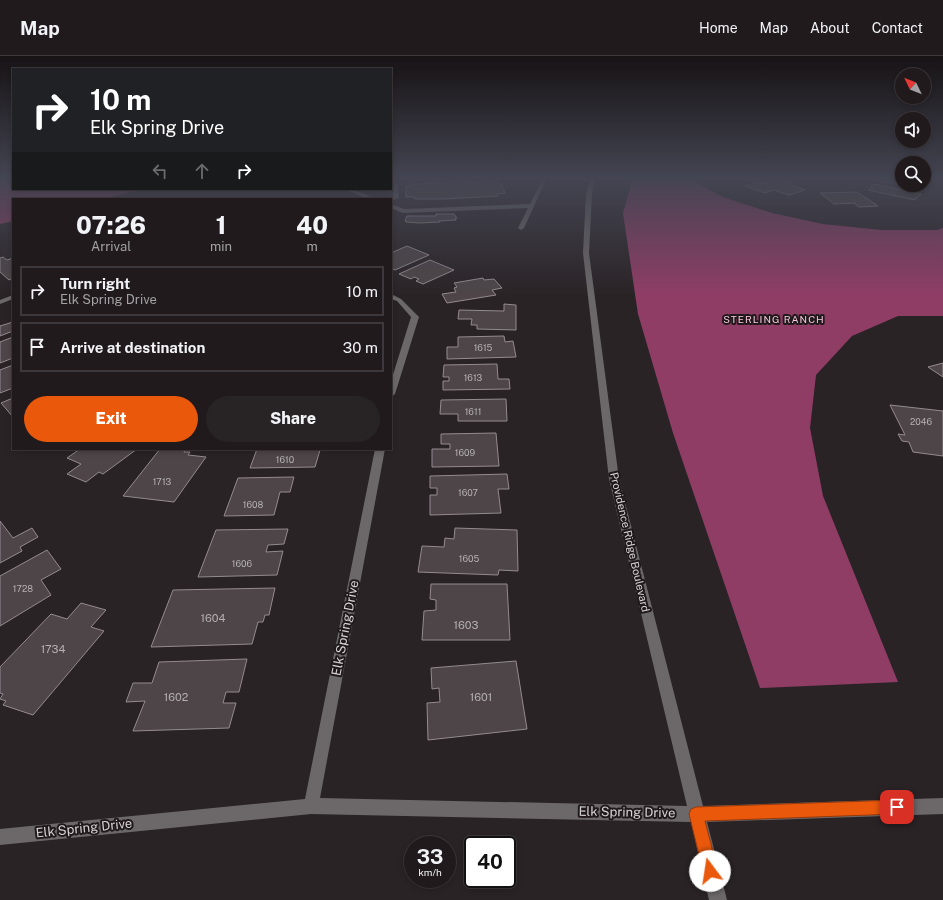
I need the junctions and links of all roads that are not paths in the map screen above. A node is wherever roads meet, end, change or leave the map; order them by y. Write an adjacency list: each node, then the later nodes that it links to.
1 (526, 217): 3 (street)
2 (588, 217): 11 (street, Providence Ridge Boulevard)
3 (521, 228)
4 (392, 296): 7 (street)
5 (12, 297): 6 (street)
6 (0, 302)
7 (392, 391)
8 (380, 450): 9 (street, Elk Spring Drive)
9 (310, 806): 11 (street, Elk Spring Drive); 12 (street, Elk Spring Drive)
10 (943, 806): 11 (street, Elk Spring Drive)
11 (696, 814): 13 (street, Providence Ridge Boulevard)
12 (0, 837)
13 (718, 900)

